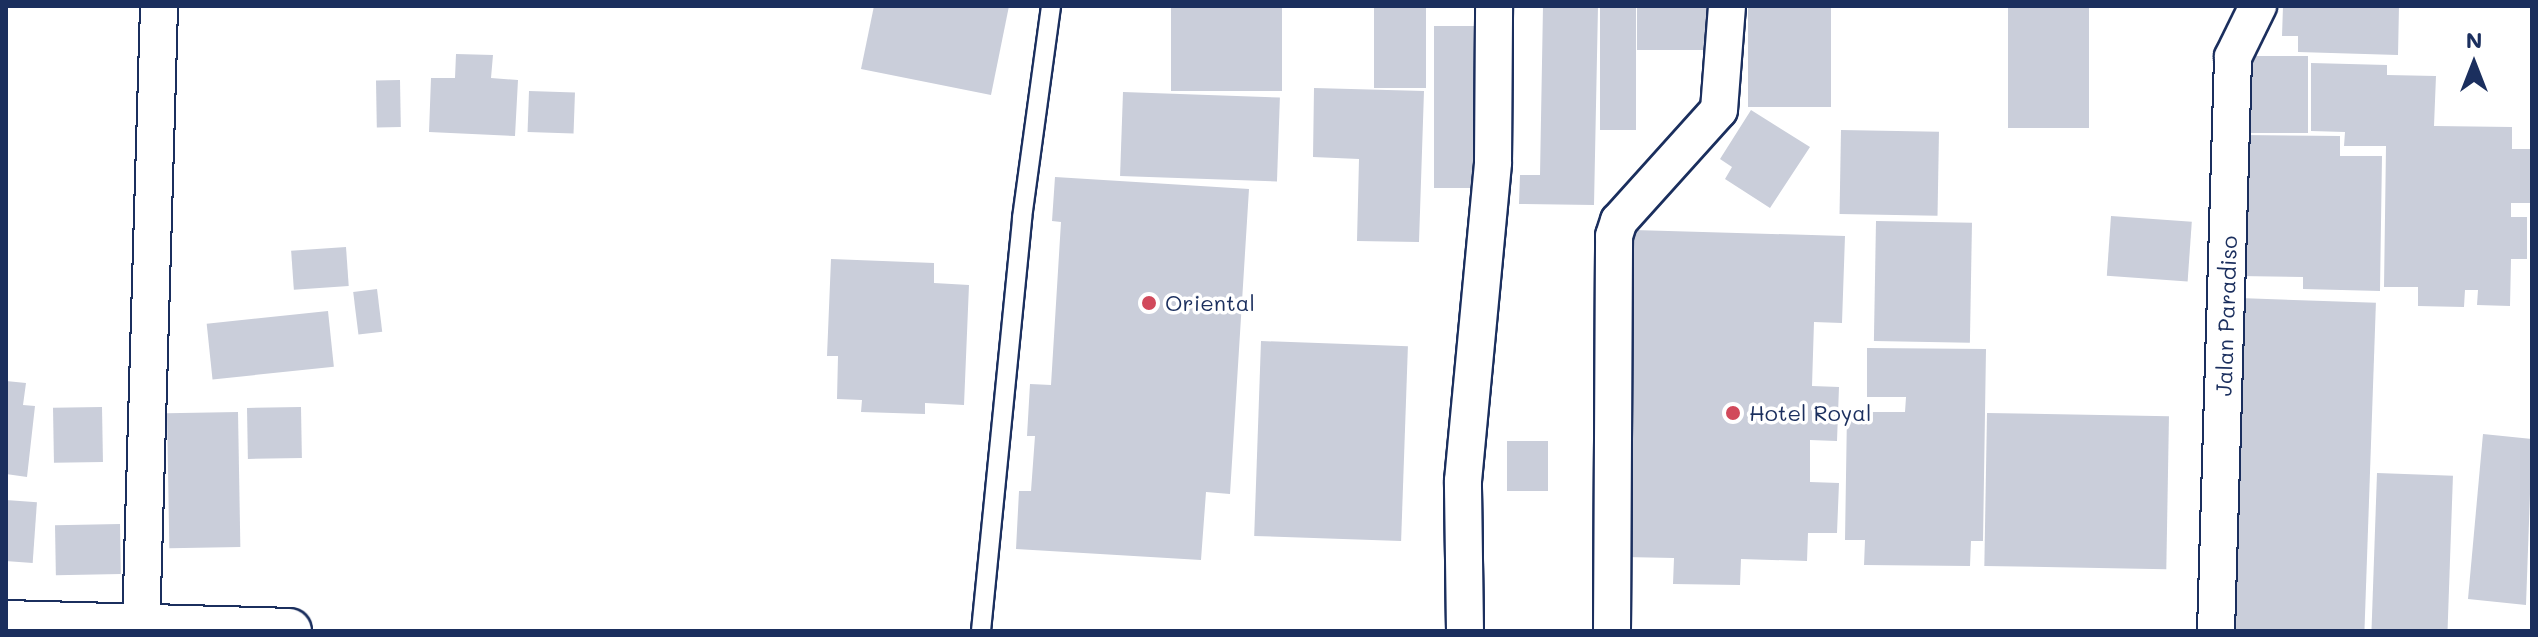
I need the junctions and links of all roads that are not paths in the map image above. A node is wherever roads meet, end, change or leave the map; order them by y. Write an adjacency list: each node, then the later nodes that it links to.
1 (159, 6): 7 (street)
2 (1051, 6): 9 (lane)
3 (1494, 6): 10 (street)
4 (1727, 6): 11 (street)
5 (2258, 6): 12 (street, Jalan Paradiso)
6 (6, 623): 7 (highway)
7 (141, 628): 8 (highway)
8 (289, 631)
9 (981, 631)
10 (1465, 631)
11 (1612, 631)
12 (2216, 631)

